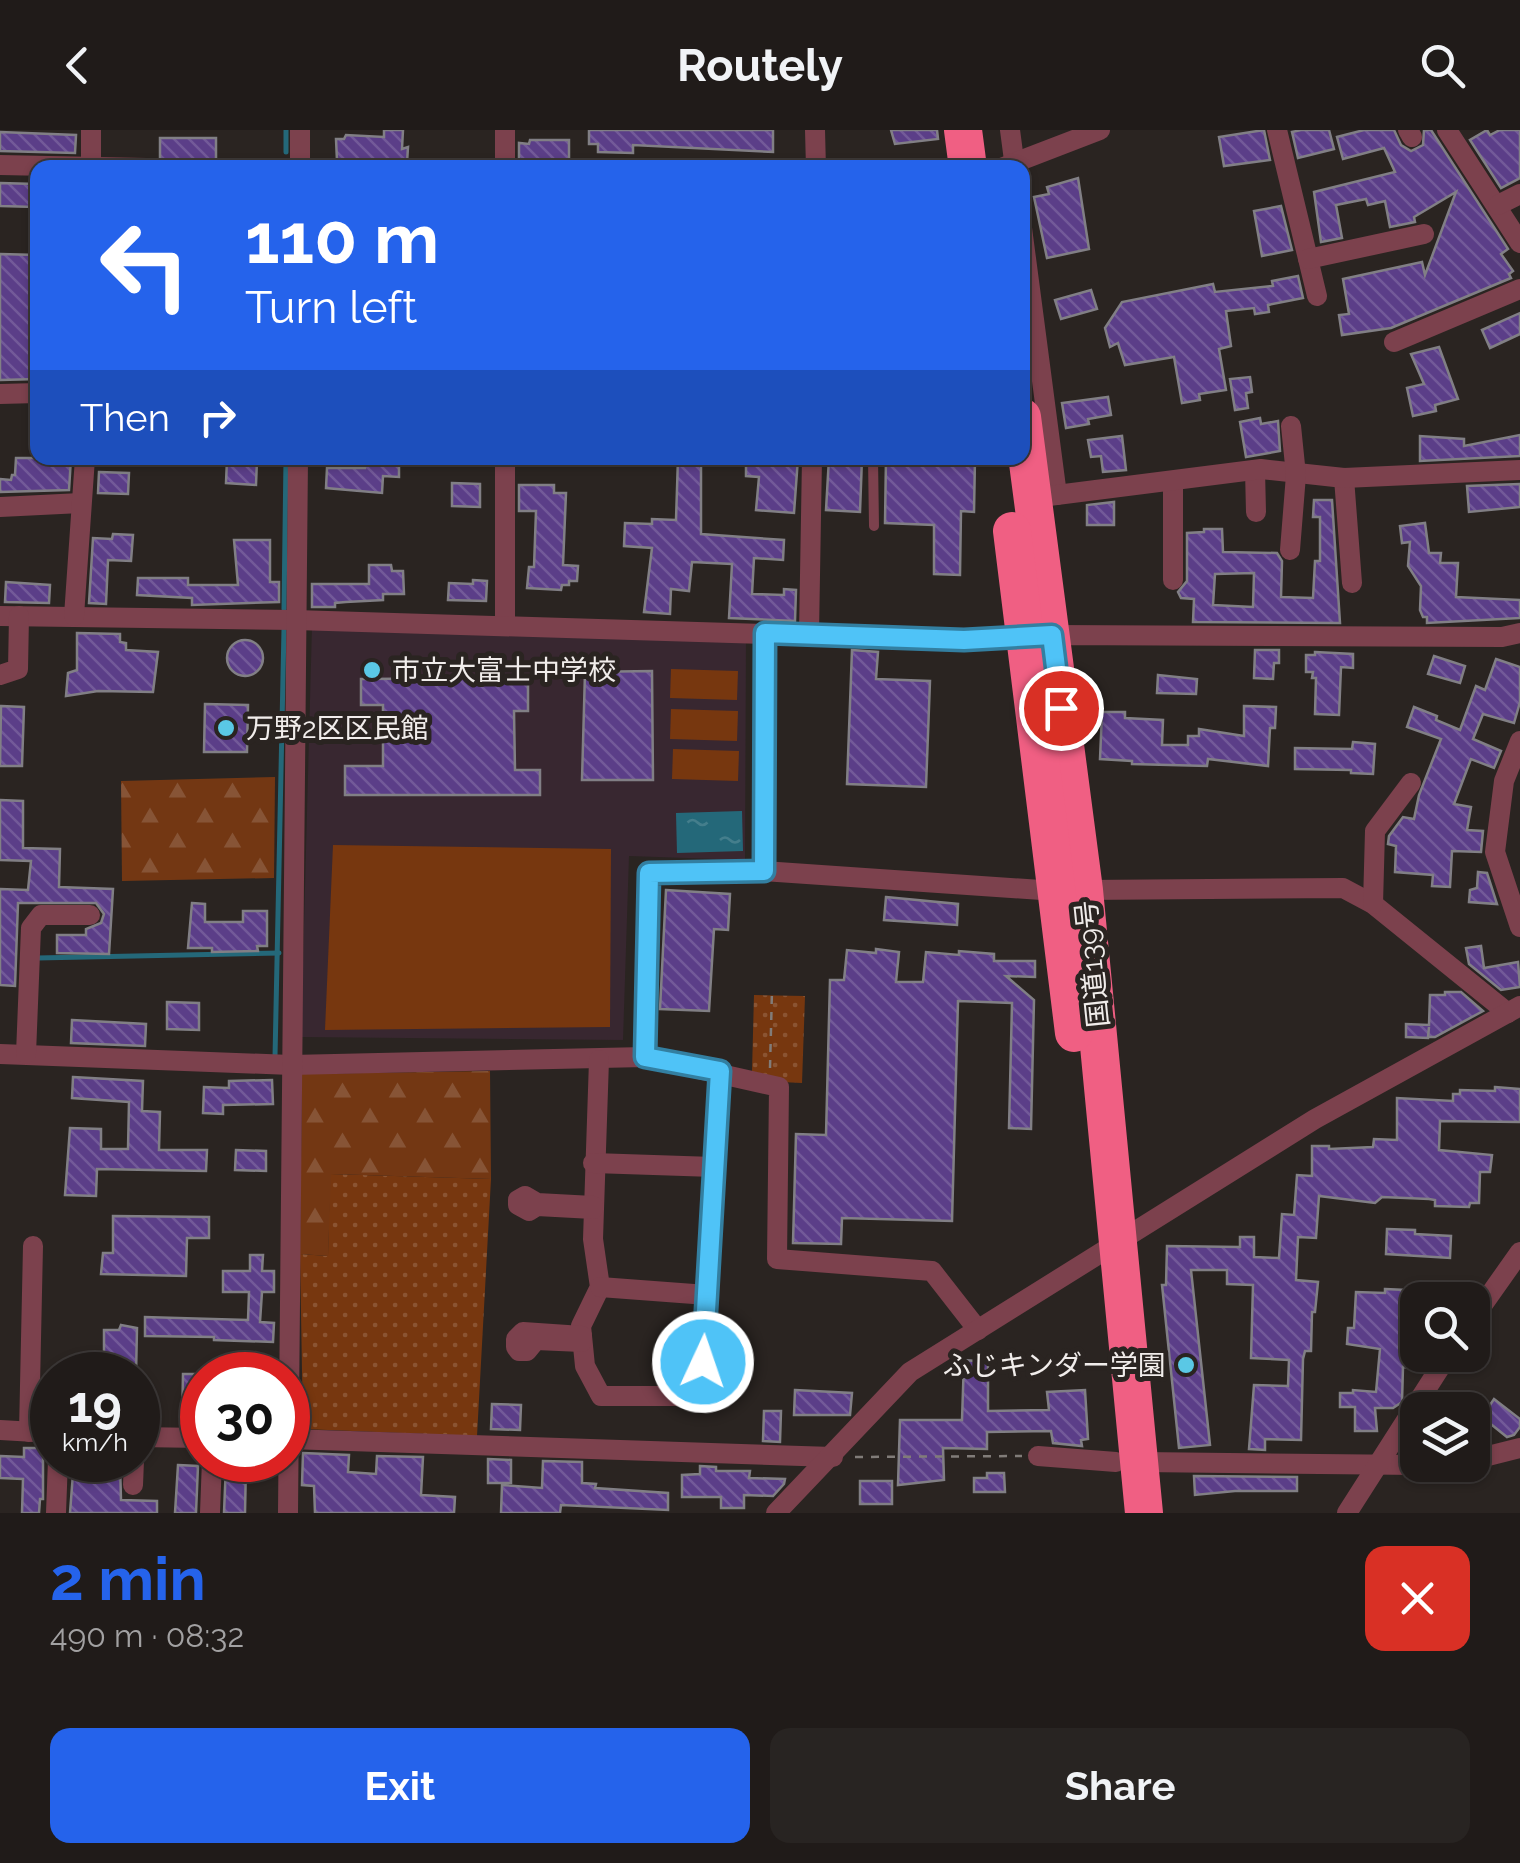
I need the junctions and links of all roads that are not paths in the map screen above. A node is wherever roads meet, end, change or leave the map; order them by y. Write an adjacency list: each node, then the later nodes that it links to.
1 (91, 130): 11 (street)
2 (300, 130): 12 (street)
3 (505, 130): 13 (street)
4 (815, 130): 14 (street)
5 (963, 130): 15 (highway)
6 (985, 130): 16 (highway)
7 (1010, 130): 17 (street)
8 (1100, 130): 18 (street)
9 (1277, 130): 25 (street)
10 (1447, 130): 22 (street)
11 (91, 160)
12 (300, 160)
13 (505, 160)
14 (816, 160)
15 (967, 160)
16 (1002, 160)
17 (1006, 160)
18 (1021, 160)
19 (0, 164): 20 (street)
20 (30, 165)
21 (1520, 194): 22 (street)
22 (1498, 205): 24 (street)
23 (1424, 234): 25 (street)
24 (1520, 243)
25 (1308, 259): 27 (street)
26 (1520, 289): 29 (street)
27 (1318, 296)
28 (1030, 321): 45 (street)
29 (1394, 342)
30 (30, 392): 31 (street)
31 (0, 394)
32 (1292, 426): 42 (street)
33 (1030, 444): 45 (highway, 国道139号)
34 (85, 465): 46 (street)
35 (298, 465): 55 (street)
36 (504, 465): 56 (street)
37 (812, 465): 59 (street)
38 (874, 465): 49 (lane)
39 (1004, 465): 60 (highway, 国道139号)
40 (1255, 470): 42 (street); 44 (street); 48 (street)
41 (1520, 470): 43 (street)
42 (1296, 475): 43 (street); 50 (street)
43 (1344, 478): 52 (street)
44 (1173, 481): 45 (street); 51 (street)
45 (1045, 496): 60 (highway, 国道139号)
46 (82, 503): 47 (street); 54 (street)
47 (0, 507)
48 (1256, 512)
49 (874, 526)
50 (1290, 550)
51 (1173, 580)
52 (1352, 583)
53 (9, 616): 54 (street); 61 (street)
54 (74, 616): 55 (street)
55 (295, 620): 56 (street); 74 (street)
56 (504, 625): 57 (street)
57 (765, 633): 59 (street); 64 (street)
58 (1520, 633): 60 (street)
59 (808, 634): 60 (street)
60 (1038, 636): 65 (highway, 国道139号)
61 (0, 675)
62 (1520, 742): 67 (street)
63 (1411, 784): 66 (street)
64 (764, 871): 65 (street); 72 (street)
65 (1070, 890): 66 (street); 79 (highway, 国道139号)
66 (1373, 904): 69 (street)
67 (1518, 915)
68 (90, 916): 71 (street)
69 (1514, 1010): 79 (street)
70 (0, 1054): 71 (street)
71 (26, 1054): 74 (street)
72 (645, 1057): 73 (street); 75 (street)
73 (599, 1060): 74 (street); 76 (street)
74 (292, 1064): 85 (street)
75 (720, 1071): 77 (street); 84 (street)
76 (593, 1163): 77 (street); 81 (street)
77 (714, 1167): 83 (street)
78 (33, 1246): 88 (street)
79 (1108, 1248): 84 (street); 94 (highway, 国道139号)
80 (1520, 1252): 82 (street)
81 (600, 1287): 83 (street); 83 (street)
82 (1490, 1294)
83 (707, 1295)
84 (978, 1330): 93 (street)
85 (290, 1352)
86 (1437, 1372): 96 (street)
87 (0, 1430): 88 (street)
88 (28, 1432)
89 (310, 1439): 93 (street)
90 (1520, 1448): 92 (street)
91 (1038, 1456): 94 (street)
92 (1490, 1456)
93 (833, 1457): 103 (street)
94 (1128, 1462): 96 (street); 104 (highway, 国道139号); 105 (highway, 国道139号)
95 (1400, 1466): 96 (street)
96 (1378, 1467): 106 (street)
97 (57, 1482): 100 (street)
98 (211, 1482): 101 (street)
99 (288, 1482): 102 (street)
100 (56, 1513)
101 (210, 1513)
102 (288, 1513)
103 (776, 1513)
104 (1119, 1513)
105 (1144, 1513)
106 (1346, 1513)

